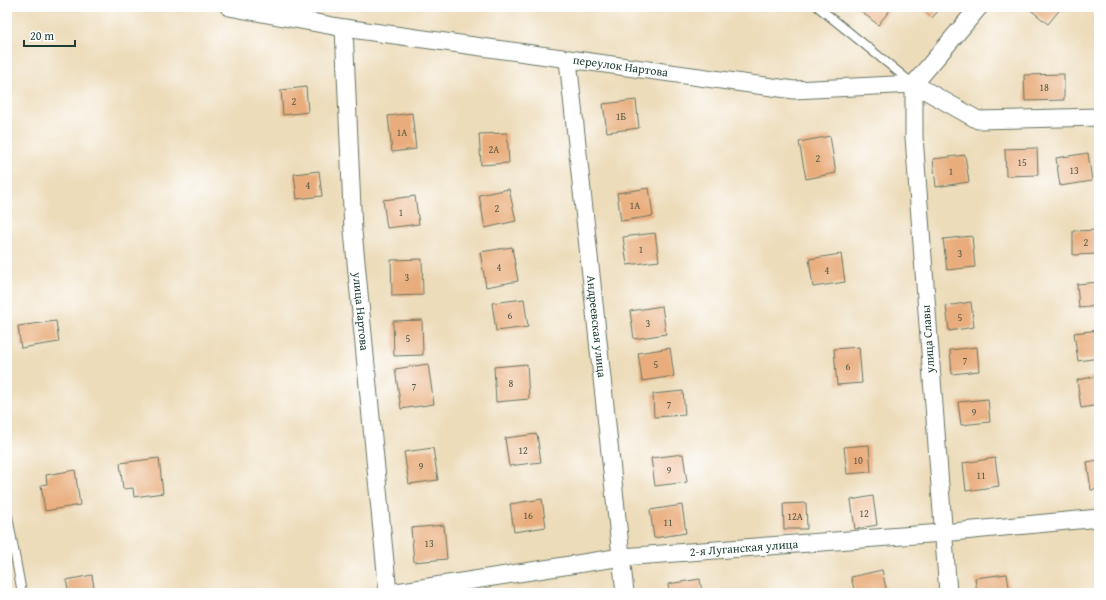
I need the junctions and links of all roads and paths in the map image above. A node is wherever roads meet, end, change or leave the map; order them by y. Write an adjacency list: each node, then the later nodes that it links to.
1 (229, 7): 4 (street, переулок Нартова)
2 (818, 7): 6 (lane)
3 (979, 7): 6 (street)
4 (344, 28): 5 (street, переулок Нартова); 13 (street, улица Нартова)
5 (568, 60): 6 (street, переулок Нартова); 11 (street, Андреевская улица)
6 (914, 84): 7 (street); 10 (street, улица Славы)
7 (1099, 117)
8 (7, 511): 12 (lane)
9 (1099, 518): 10 (street, 2-я Луганская улица)
10 (942, 533): 11 (street, 2-я Луганская улица); 15 (street, улица Славы)
11 (622, 557): 13 (street, 2-я Луганская улица); 14 (street, Андреевская улица)
12 (22, 593)
13 (389, 593)
14 (625, 593)
15 (948, 593)

